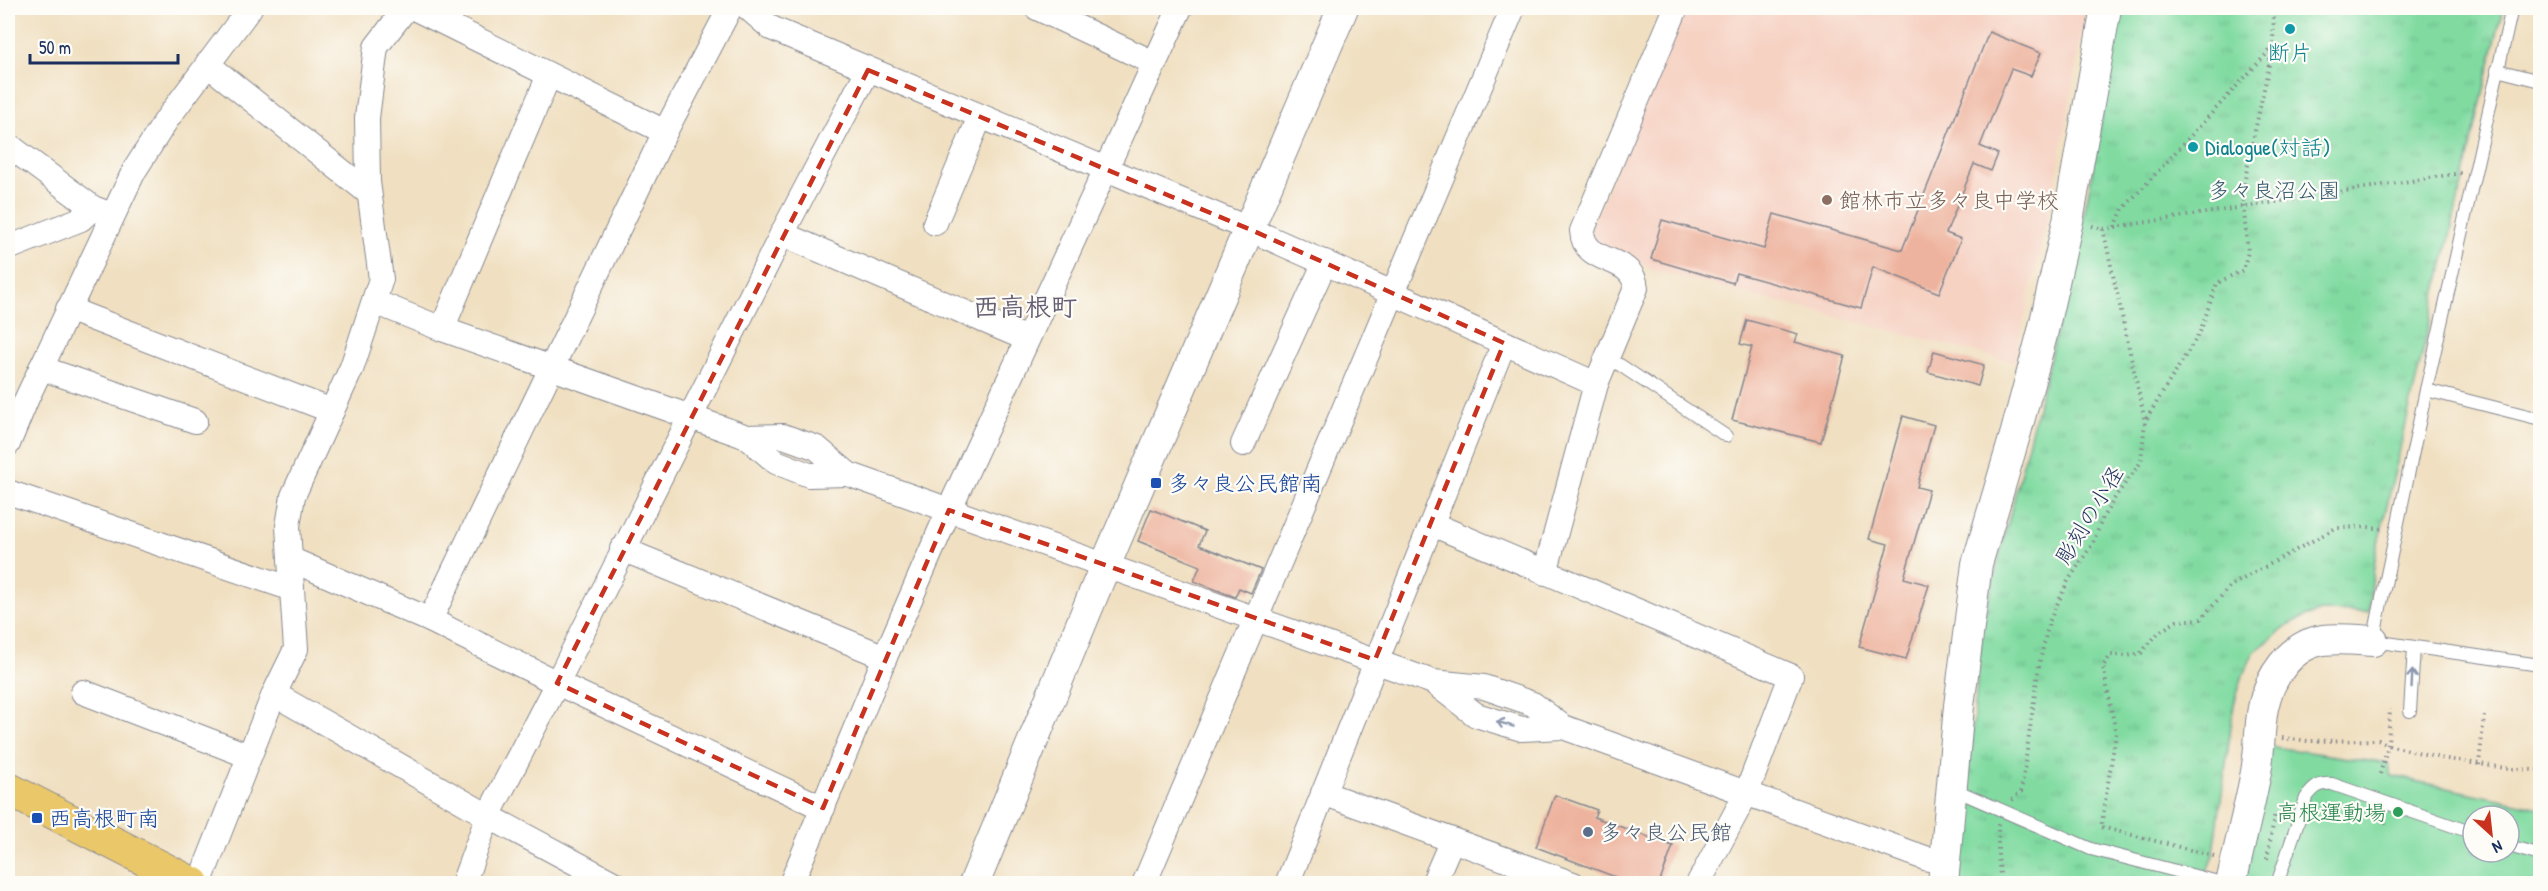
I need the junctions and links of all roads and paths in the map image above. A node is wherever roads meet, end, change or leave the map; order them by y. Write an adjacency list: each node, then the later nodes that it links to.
1 (250, 8): 16 (street)
2 (406, 8): 26 (street)
3 (414, 8): 19 (street)
4 (730, 8): 22 (street)
5 (748, 8): 17 (street)
6 (1037, 8): 15 (street)
7 (1180, 8): 15 (street)
8 (1342, 8): 32 (street)
9 (1513, 8): 37 (street)
10 (1676, 8): 43 (street)
11 (2106, 8): 29 (street)
12 (2274, 8): 14 (path, 彫刻の小径)
13 (2512, 8): 18 (lane)
14 (2273, 46): 27 (path, 彫刻の小径); 31 (path)
15 (1154, 63): 24 (street)
16 (207, 64): 26 (street); 28 (street)
17 (868, 69): 21 (street); 34 (street)
18 (2497, 70): 20 (lane); 25 (lane)
19 (549, 75): 22 (street); 40 (street)
20 (2541, 81)
21 (980, 117): 24 (street); 30 (street)
22 (665, 132): 45 (street)
23 (8, 145): 28 (street)
24 (1106, 169): 32 (street); 41 (street)
25 (2474, 174): 27 (path); 47 (lane)
26 (369, 193): 38 (street)
27 (2242, 206): 31 (path); 52 (path, 彫刻の小径)
28 (103, 211): 35 (street); 39 (street)
29 (2068, 221): 33 (path); 87 (street)
30 (935, 223)
31 (2115, 227): 33 (path)
32 (1249, 229): 36 (street); 62 (street)
33 (2103, 229): 52 (path)
34 (782, 234): 41 (street); 49 (street)
35 (8, 248)
36 (1324, 262): 37 (street); 55 (street)
37 (1394, 293): 42 (street); 66 (street)
38 (375, 302): 40 (street); 48 (street)
39 (68, 309): 44 (street); 48 (street)
40 (442, 329): 45 (street)
41 (1027, 339): 57 (street)
42 (1504, 343): 46 (street); 58 (street)
43 (1604, 359): 46 (street); 53 (lane)
44 (41, 368): 51 (street); 54 (street)
45 (551, 368): 49 (street); 65 (street)
46 (1596, 384): 63 (street)
47 (2426, 390): 50 (lane); 59 (lane)
48 (332, 411): 61 (street)
49 (691, 417): 57 (street); 60 (street)
50 (2541, 419)
51 (195, 421)
52 (2145, 421): 92 (path, 彫刻の小径)
53 (1726, 436)
54 (8, 444)
55 (1243, 444)
56 (8, 492): 64 (street)
57 (949, 510): 62 (street); 69 (street)
58 (1432, 524): 63 (street); 70 (street)
59 (2395, 531): 67 (lane); 98 (path)
60 (622, 549): 69 (street); 72 (street)
61 (290, 559): 64 (street); 65 (street)
62 (1105, 566): 66 (street); 107 (street)
63 (1545, 573): 88 (street)
64 (292, 589): 74 (street)
65 (430, 620): 72 (street)
66 (1254, 620): 70 (street); 108 (street)
67 (2373, 641): 68 (lane); 115 (street)
68 (2414, 648): 71 (lane); 76 (lane, one-way to 68)
69 (885, 657): 91 (street)
70 (1375, 660): 88 (street); 89 (street)
71 (2541, 665)
72 (557, 683): 91 (street); 93 (street)
73 (83, 692): 82 (street)
74 (274, 694): 82 (street); 93 (street)
75 (2390, 709): 80 (path)
76 (2410, 711)
77 (2484, 716): 83 (path)
78 (2278, 738): 79 (path)
79 (2286, 738): 80 (path); 81 (path)
80 (2388, 745): 83 (path); 85 (path)
81 (2285, 749)
82 (249, 756): 103 (street)
83 (2479, 765): 84 (path)
84 (2541, 770)
85 (2380, 774)
86 (8, 789): 102 (highway)
87 (1952, 789): 92 (lane); 99 (street)
88 (1748, 792): 99 (street); 112 (street)
89 (1323, 793): 95 (street); 109 (street)
90 (2276, 805): 101 (path)
91 (824, 808): 106 (street)
92 (2002, 810): 113 (path); 114 (lane)
93 (488, 816): 104 (street); 105 (street)
94 (2461, 829): 101 (lane)
95 (1452, 840): 100 (street); 110 (street)
96 (2521, 849): 97 (lane)
97 (2541, 855)
98 (2218, 857)
99 (1945, 873)
100 (1537, 877): 111 (street)
101 (2278, 879)
102 (193, 884)
103 (198, 884)
104 (463, 884)
105 (615, 884)
106 (791, 884)
107 (974, 884)
108 (1144, 884)
109 (1287, 884)
110 (1432, 884)
111 (1573, 884)
112 (1698, 884)
113 (2001, 884)
114 (2226, 884)
115 (2231, 884)

